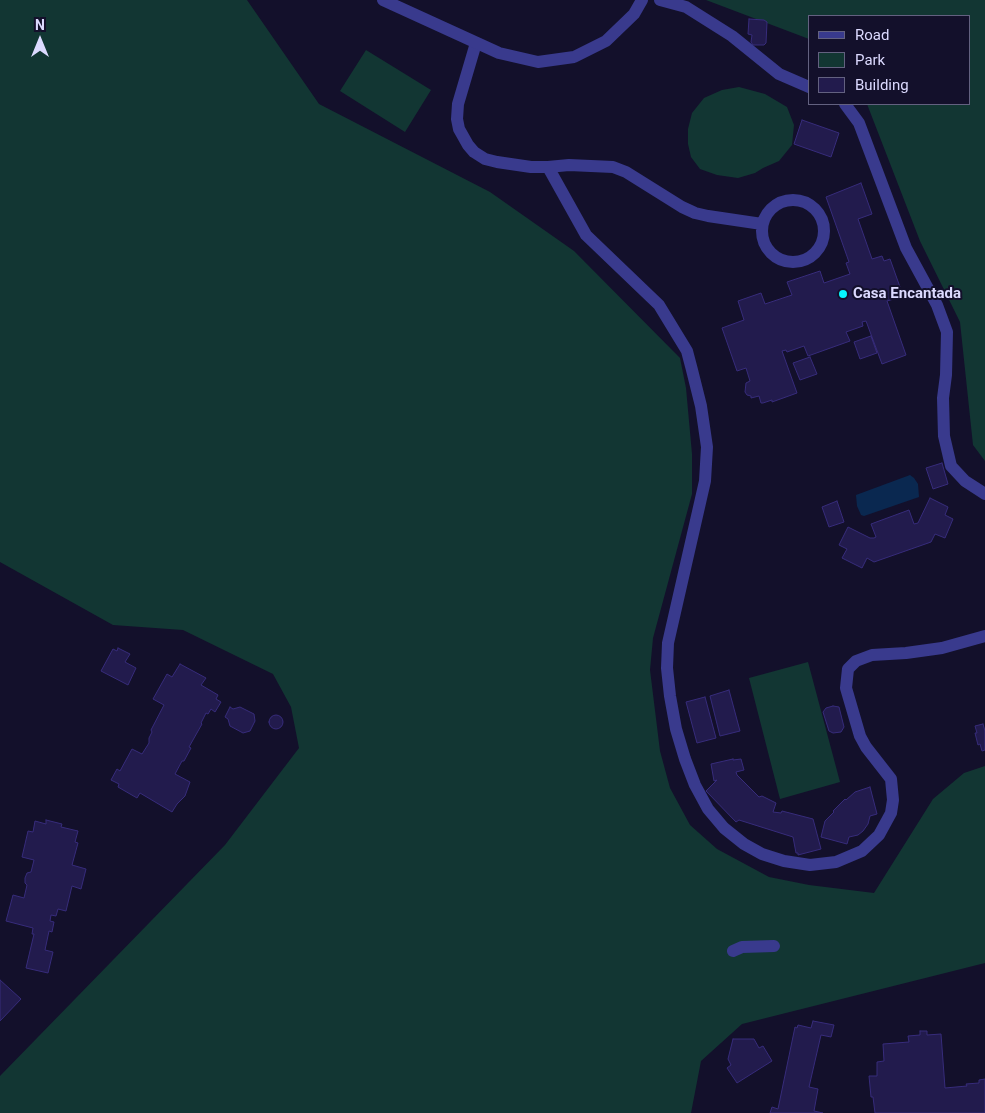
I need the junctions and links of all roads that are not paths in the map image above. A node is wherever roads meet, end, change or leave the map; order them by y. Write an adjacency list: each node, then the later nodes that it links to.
1 (383, 0): 4 (street)
2 (642, 0): 4 (street)
3 (660, 0): 5 (street)
4 (476, 43): 7 (street)
5 (808, 87)
6 (847, 105): 9 (street)
7 (548, 167): 8 (street); 10 (street)
8 (762, 224): 8 (street)
9 (985, 494)
10 (985, 636)
11 (774, 946): 12 (street)
12 (733, 951)

